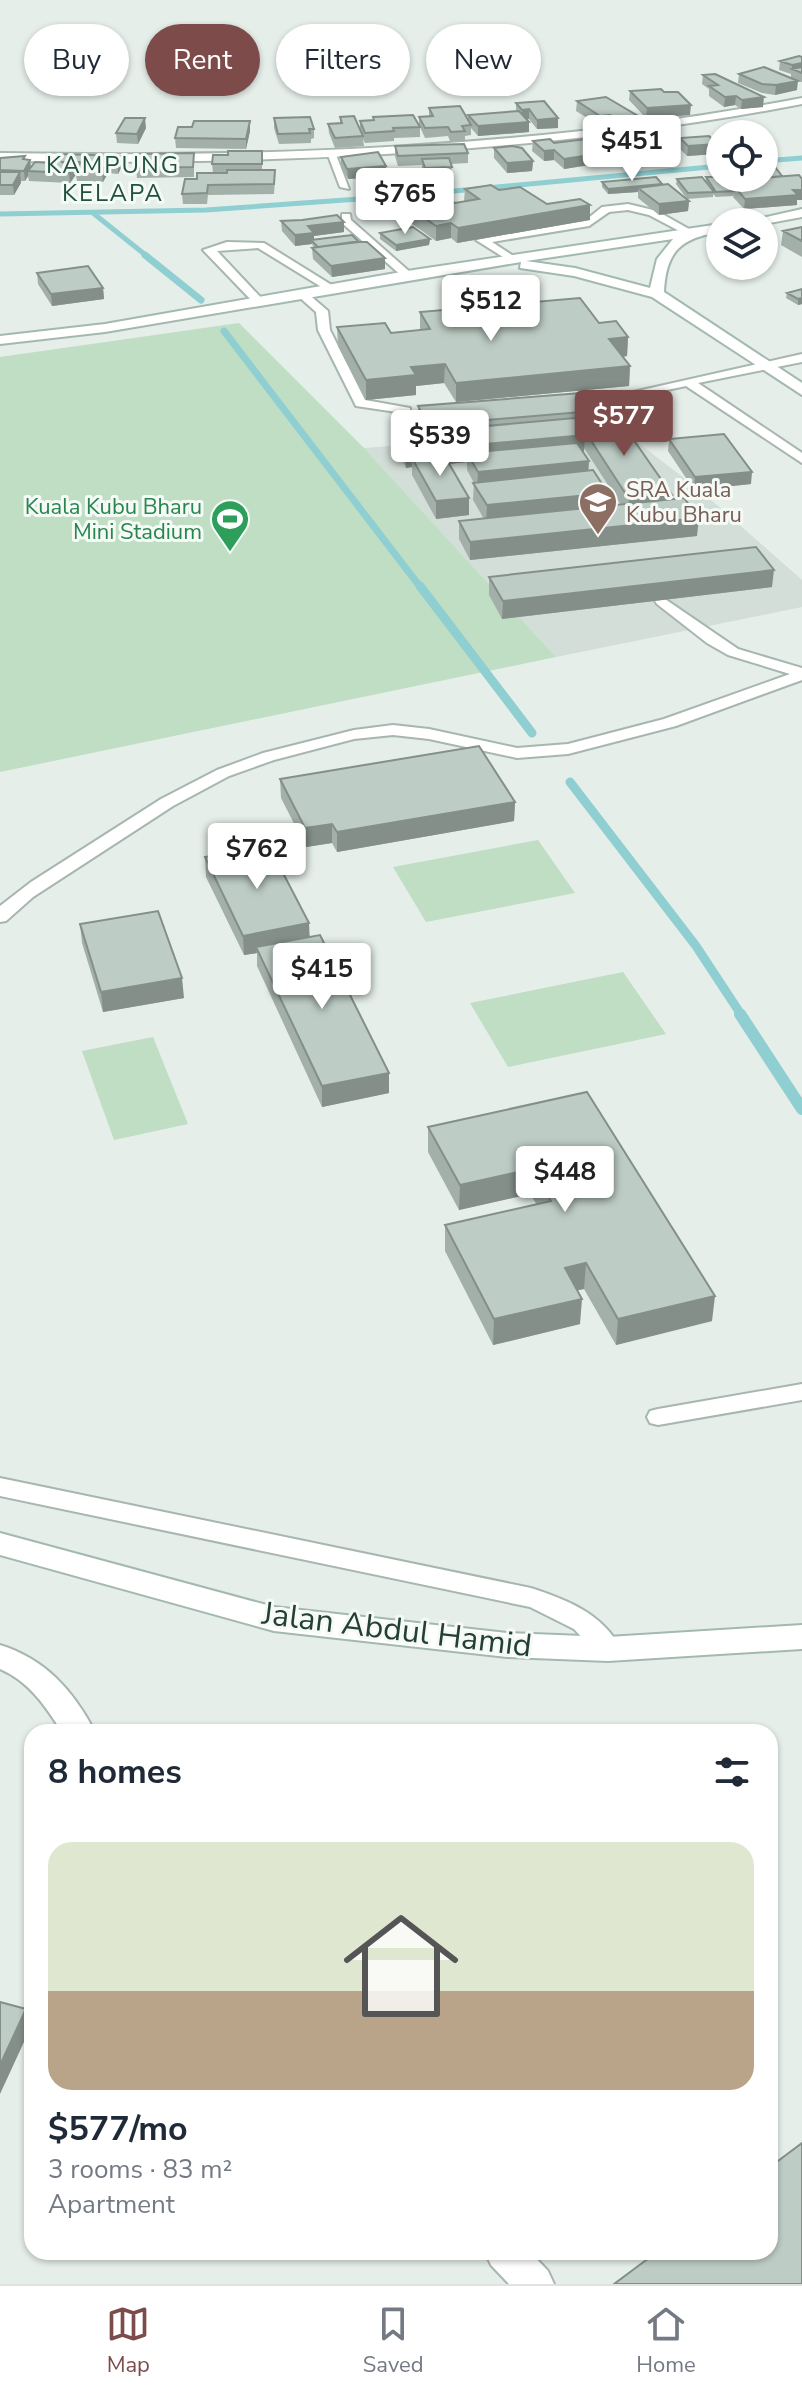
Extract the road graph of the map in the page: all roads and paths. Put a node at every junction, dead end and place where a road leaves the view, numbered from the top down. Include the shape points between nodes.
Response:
1 (802, 101) edge
2 (765, 109) junction
3 (795, 116) dead end
4 (330, 152) junction
5 (0, 157) edge
6 (345, 187) edge
7 (802, 213) edge
8 (346, 216) dead end
9 (778, 217) edge
10 (706, 230) edge
11 (691, 233) junction
12 (511, 259) junction
13 (481, 263) junction
14 (407, 275) junction
15 (332, 289) junction
16 (302, 294) junction
17 (657, 294) junction
18 (259, 302) junction
19 (0, 340) edge
20 (802, 358) edge
21 (766, 365) junction
22 (688, 382) junction
23 (802, 390) edge
24 (639, 392) dead end
25 (405, 411) dead end
26 (802, 459) edge
27 (662, 601) edge
28 (802, 674) edge
29 (0, 917) edge
30 (802, 1392) edge
31 (658, 1417) dead end
32 (0, 1487) edge
33 (0, 1544) edge
34 (802, 1637) edge
35 (608, 1649) junction
36 (0, 1657) edge
37 (73, 1724) edge
38 (512, 2260) edge
39 (535, 2284) edge

1 - 2 street
2 - 3 street
2 - 4 street via 621,131
4 - 5 street via 163,159
4 - 6 lane
7 - 9 street
8 - 14 lane
10 - 11 street
11 - 12 street
11 - 12 lane via 642,209 606,209 589,223 481,242
11 - 17 street via 663,255
12 - 13 street
13 - 14 street
13 - 17 street via 554,268
14 - 15 street
15 - 16 street
15 - 18 lane via 260,245 209,250
16 - 18 street
16 - 25 lane via 322,311 324,330 360,403
17 - 21 street
18 - 19 street
20 - 21 lane
21 - 22 lane
21 - 23 street
22 - 24 lane
22 - 26 lane
27 - 28 lane via 733,652
28 - 29 lane via 684,716 560,750 515,754 428,733 387,730 275,754 166,802
30 - 31 lane
32 - 35 lane via 531,1598 573,1612
33 - 35 street, Jalan Abdul Hamid via 274,1619 507,1645
34 - 35 street, Jalan Abdul Hamid
36 - 37 street via 31,1670
38 - 39 street

